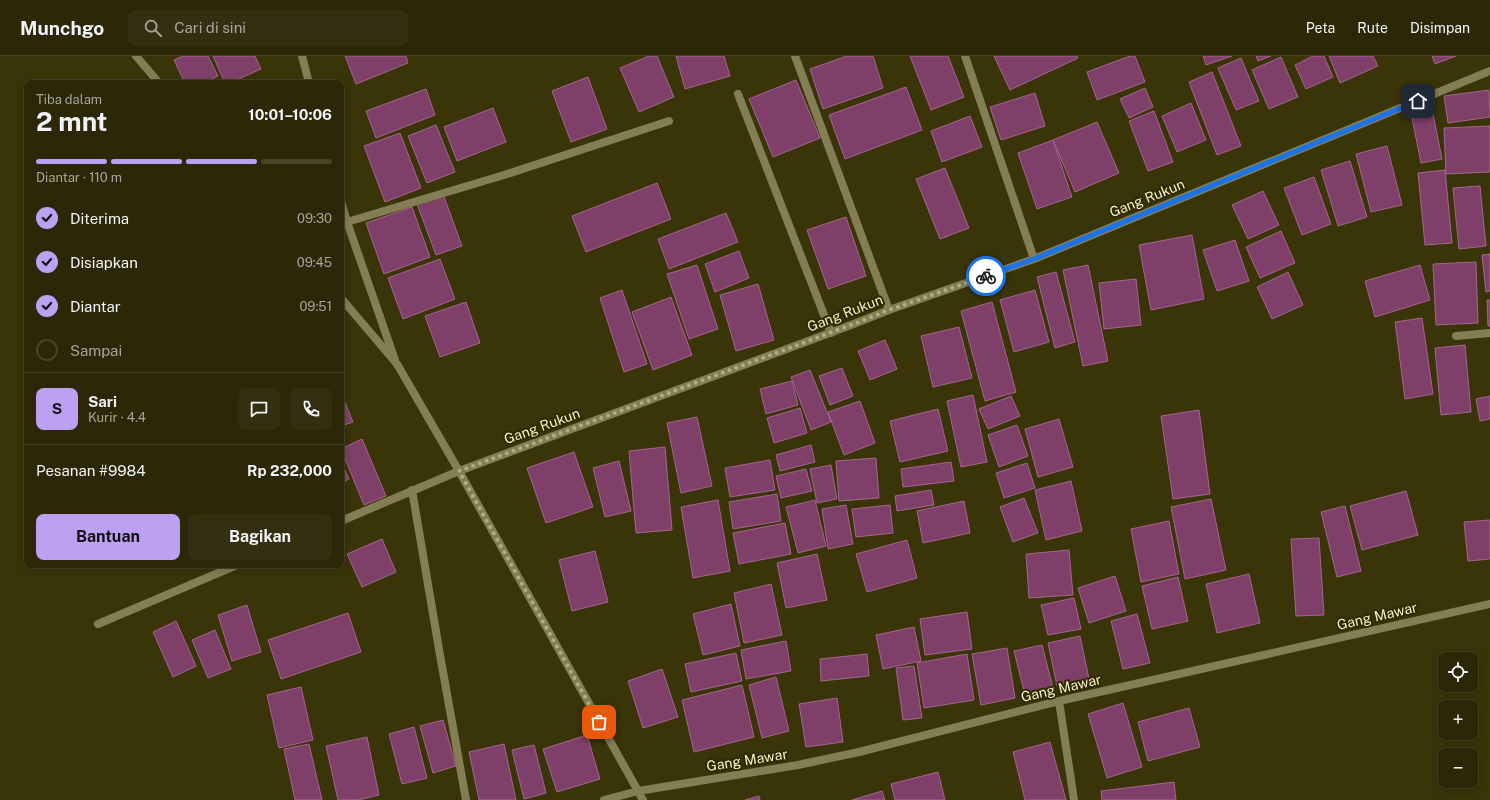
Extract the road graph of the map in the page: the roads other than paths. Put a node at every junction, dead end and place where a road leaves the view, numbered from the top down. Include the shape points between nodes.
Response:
1 (136, 56) edge
2 (302, 56) edge
3 (795, 56) edge
4 (965, 56) edge
5 (1490, 71) edge
6 (156, 80) edge
7 (308, 80) edge
8 (738, 94) dead end
9 (669, 121) dead end
10 (344, 212) edge
11 (347, 222) junction
12 (1034, 259) junction
13 (344, 302) edge
14 (889, 310) junction
15 (832, 333) junction
16 (1490, 333) edge
17 (1456, 336) dead end
18 (397, 364) junction
19 (459, 471) junction
20 (412, 490) junction
21 (344, 520) edge
22 (230, 568) edge
23 (1490, 604) edge
24 (98, 624) dead end
25 (1059, 701) junction
26 (638, 791) junction
27 (466, 800) edge
28 (604, 800) edge
29 (643, 800) edge
30 (1074, 800) edge

1 - 6 street
2 - 7 street
3 - 14 street
4 - 12 street
5 - 12 street, Gang Rukun
8 - 15 street
9 - 11 street
10 - 11 street
11 - 18 street
12 - 14 street, Gang Rukun
13 - 18 street
14 - 15 street, Gang Rukun
15 - 19 street, Gang Rukun
16 - 17 street
18 - 19 street
19 - 20 street, Gang Rukun
19 - 26 street
20 - 21 street, Gang Rukun
20 - 27 street
22 - 24 street
23 - 25 street, Gang Mawar
25 - 26 street, Gang Mawar via 859,752 798,765
25 - 30 street
26 - 28 street, Gang Mawar
26 - 29 street

